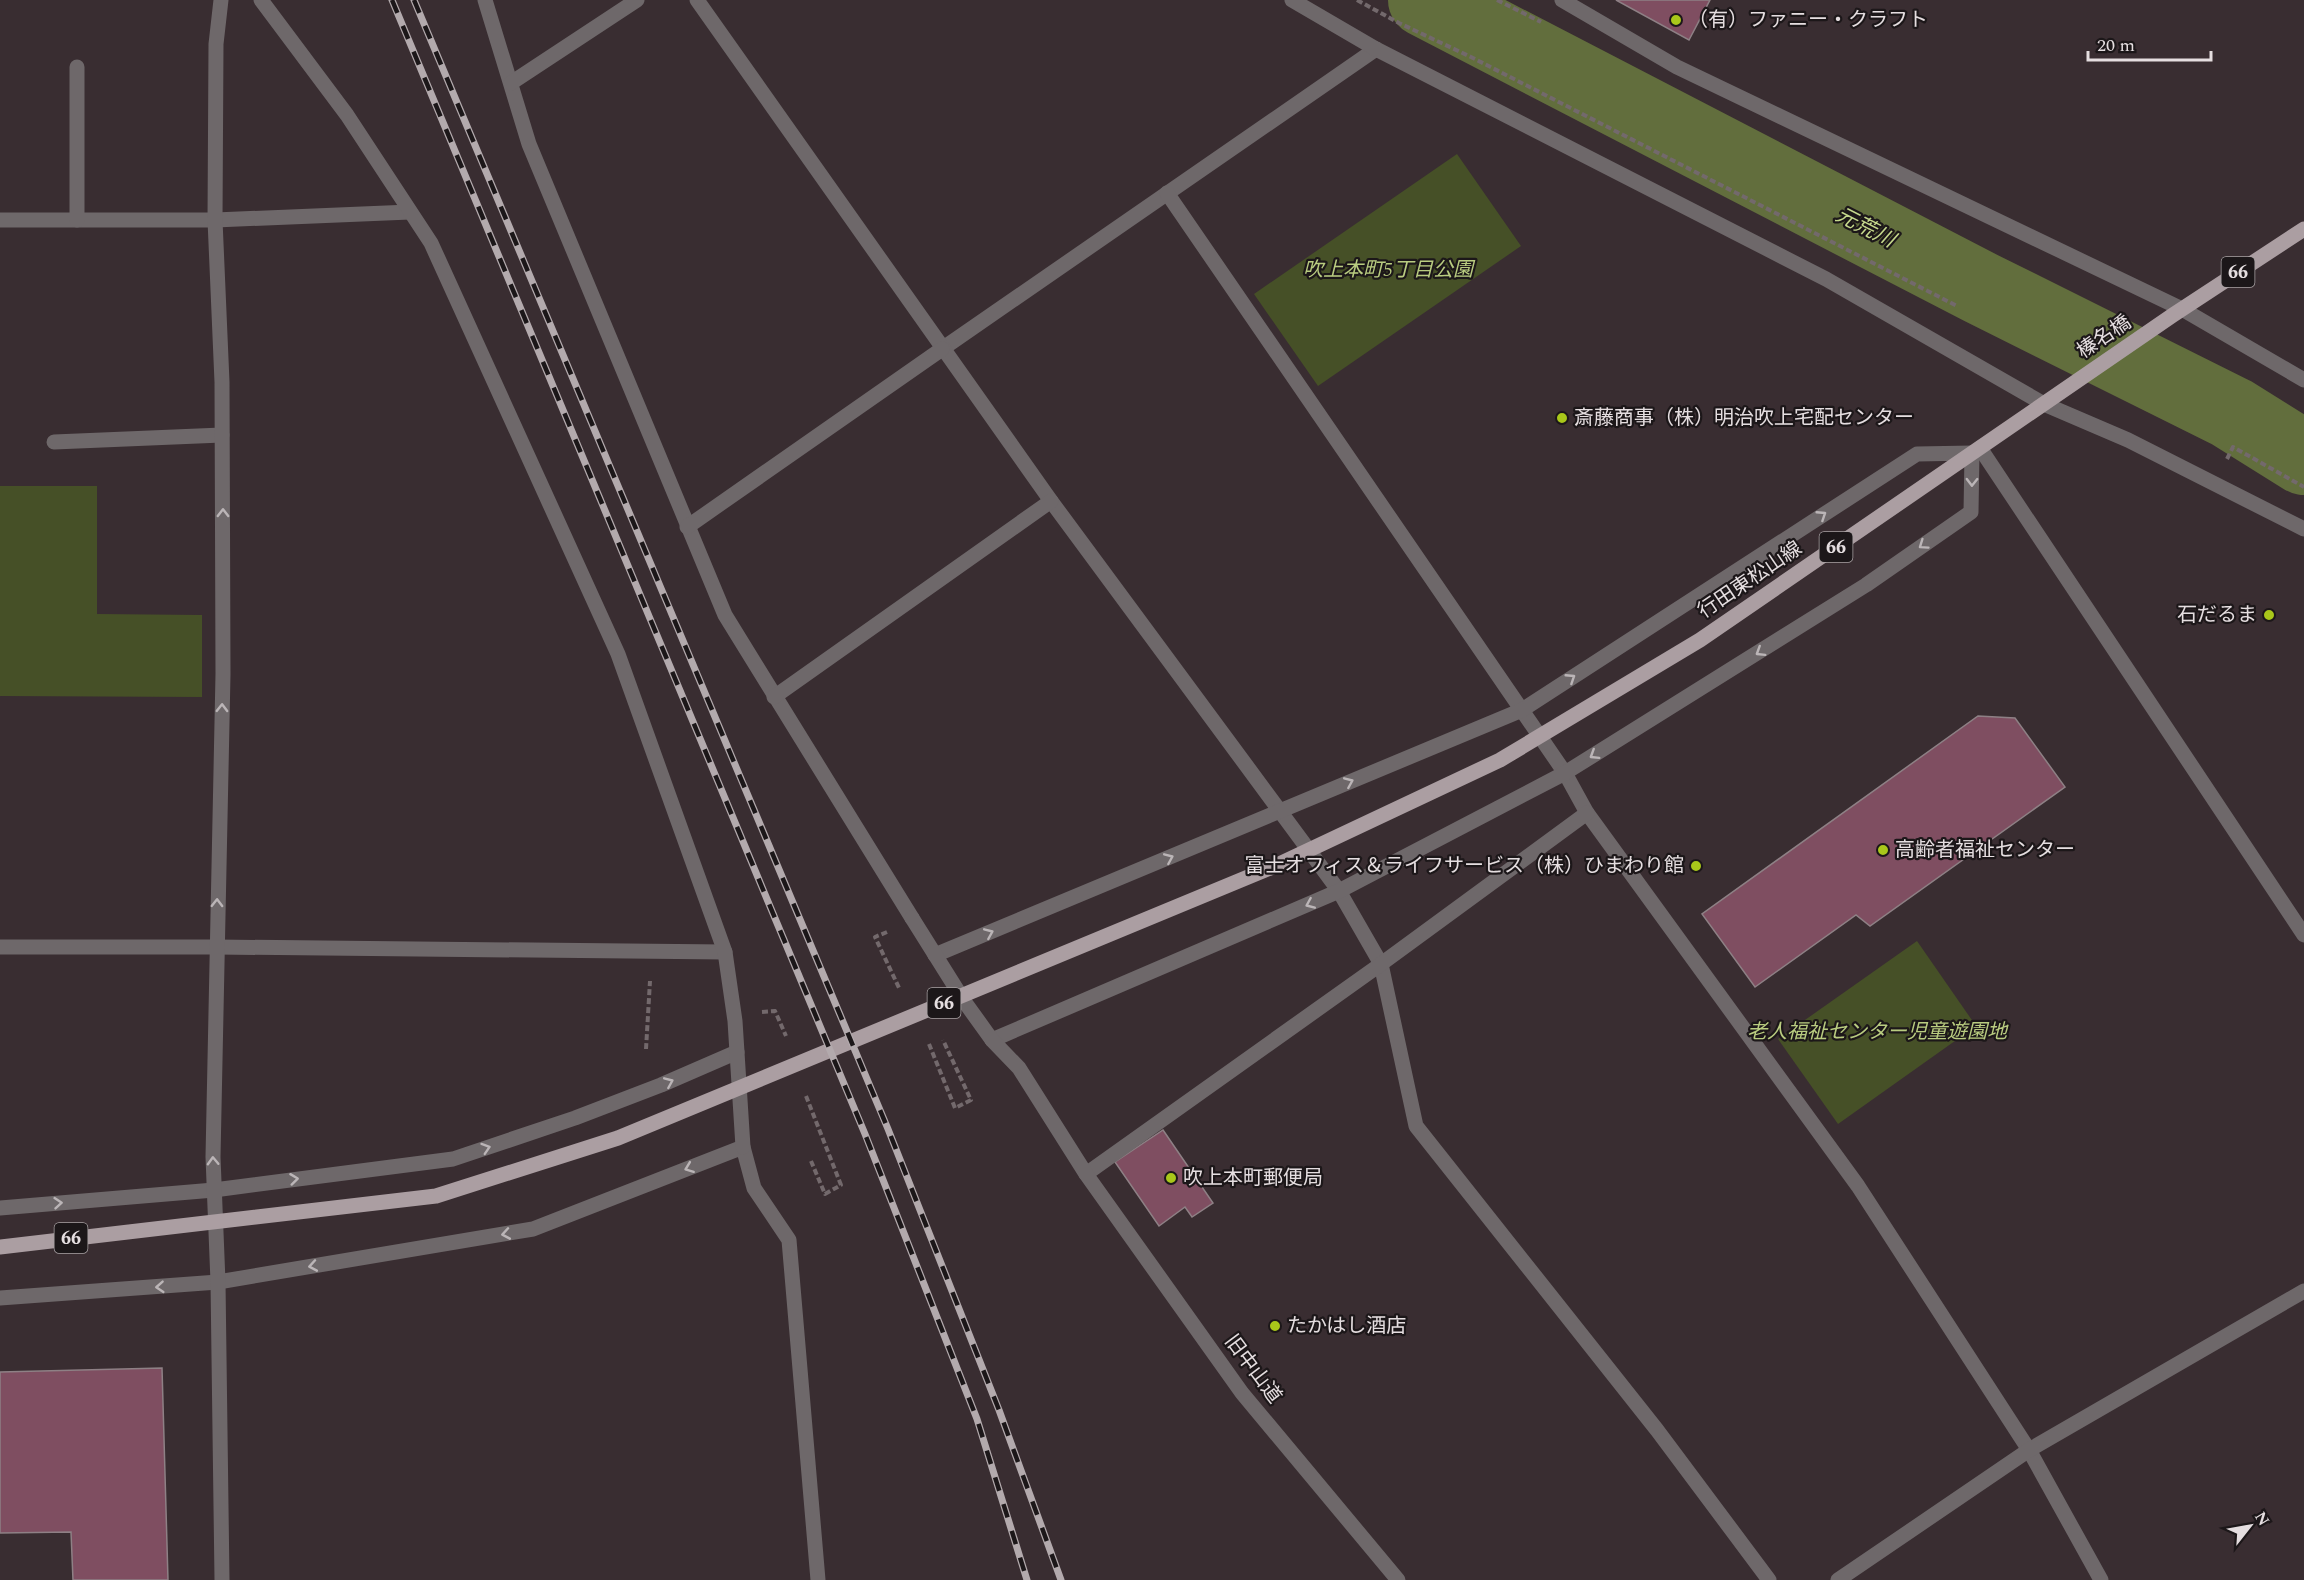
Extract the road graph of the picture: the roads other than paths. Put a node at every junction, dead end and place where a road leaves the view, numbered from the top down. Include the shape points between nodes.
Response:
1 (221, 0) edge
2 (261, 0) edge
3 (485, 0) edge
4 (636, 0) edge
5 (697, 0) edge
6 (1292, 0) edge
7 (1562, 0) edge
8 (1376, 49) junction
9 (77, 67) dead end
10 (511, 83) junction
11 (1167, 193) junction
12 (410, 212) junction
13 (0, 220) edge
14 (77, 220) junction
15 (215, 220) junction
16 (2304, 229) edge
17 (2177, 312) junction
18 (942, 349) junction
19 (2304, 380) edge
20 (2044, 404) junction
21 (222, 435) junction
22 (54, 442) dead end
23 (1976, 450) junction
24 (1051, 501) junction
25 (687, 527) junction
26 (2304, 529) edge
27 (774, 697) junction
28 (1522, 710) junction
29 (1565, 773) junction
30 (1280, 811) junction
31 (1587, 813) junction
32 (1339, 891) junction
33 (2304, 935) edge
34 (216, 946) junction
35 (0, 947) edge
36 (725, 952) junction
37 (935, 956) junction
38 (1381, 964) junction
39 (992, 1040) junction
40 (736, 1052) junction
41 (743, 1147) junction
42 (1086, 1174) junction
43 (214, 1190) junction
44 (0, 1208) edge
45 (0, 1247) edge
46 (218, 1282) junction
47 (2304, 1291) edge
48 (0, 1298) edge
49 (2029, 1450) junction
50 (222, 1580) edge
51 (818, 1580) edge
52 (1398, 1580) edge
53 (1768, 1580) edge
54 (1838, 1580) edge
55 (2101, 1580) edge

1 - 15 street via 216,44
2 - 12 street via 347,115
3 - 10 street, 旧中山道
4 - 10 street
5 - 18 street
6 - 8 street
7 - 17 street via 1677,67
8 - 11 street
8 - 20 street via 1826,279
9 - 14 street
10 - 25 street, 旧中山道 via 529,144
11 - 18 street
11 - 28 street
12 - 15 street
12 - 36 street via 436,253 618,654
13 - 14 street
14 - 15 street
15 - 21 street
16 - 17 main road, 66
17 - 19 street
17 - 20 main road, 榛名橋 / 66
18 - 24 street
18 - 25 street
20 - 23 main road, 66
20 - 26 street via 2128,440
21 - 22 street
34 -> 21 street via 223,674
28 -> 23 street via 1917,454
23 -> 29 street via 1971,512 1866,585
23 - 33 street
23 - 45 main road, 行田東松山線 / 66 via 1700,640 1500,760 1286,861 618,1138 436,1196
24 - 27 street
24 - 30 street
25 - 27 street, 旧中山道 via 724,615
27 - 37 street, 旧中山道
28 - 29 street
30 -> 28 street
29 - 31 street
29 - 32 street
30 - 32 street
37 -> 30 street
31 - 38 street
31 - 49 street via 1858,1186
32 - 38 street
32 -> 39 street
34 - 35 street
34 - 36 street
43 -> 34 street
36 - 40 street
37 - 39 street, 旧中山道
38 - 42 street
38 - 53 street via 1416,1126 1656,1430
39 - 42 street, 旧中山道 via 1019,1068
40 - 41 street
43 -> 40 street via 453,1159 586,1114
41 -> 46 street via 533,1229
41 - 51 street via 754,1188 789,1240
42 - 52 street, 旧中山道 via 1242,1393
44 -> 43 street
43 - 46 street
46 -> 48 street
46 - 50 street
47 - 49 street
49 - 54 street
49 - 55 street

